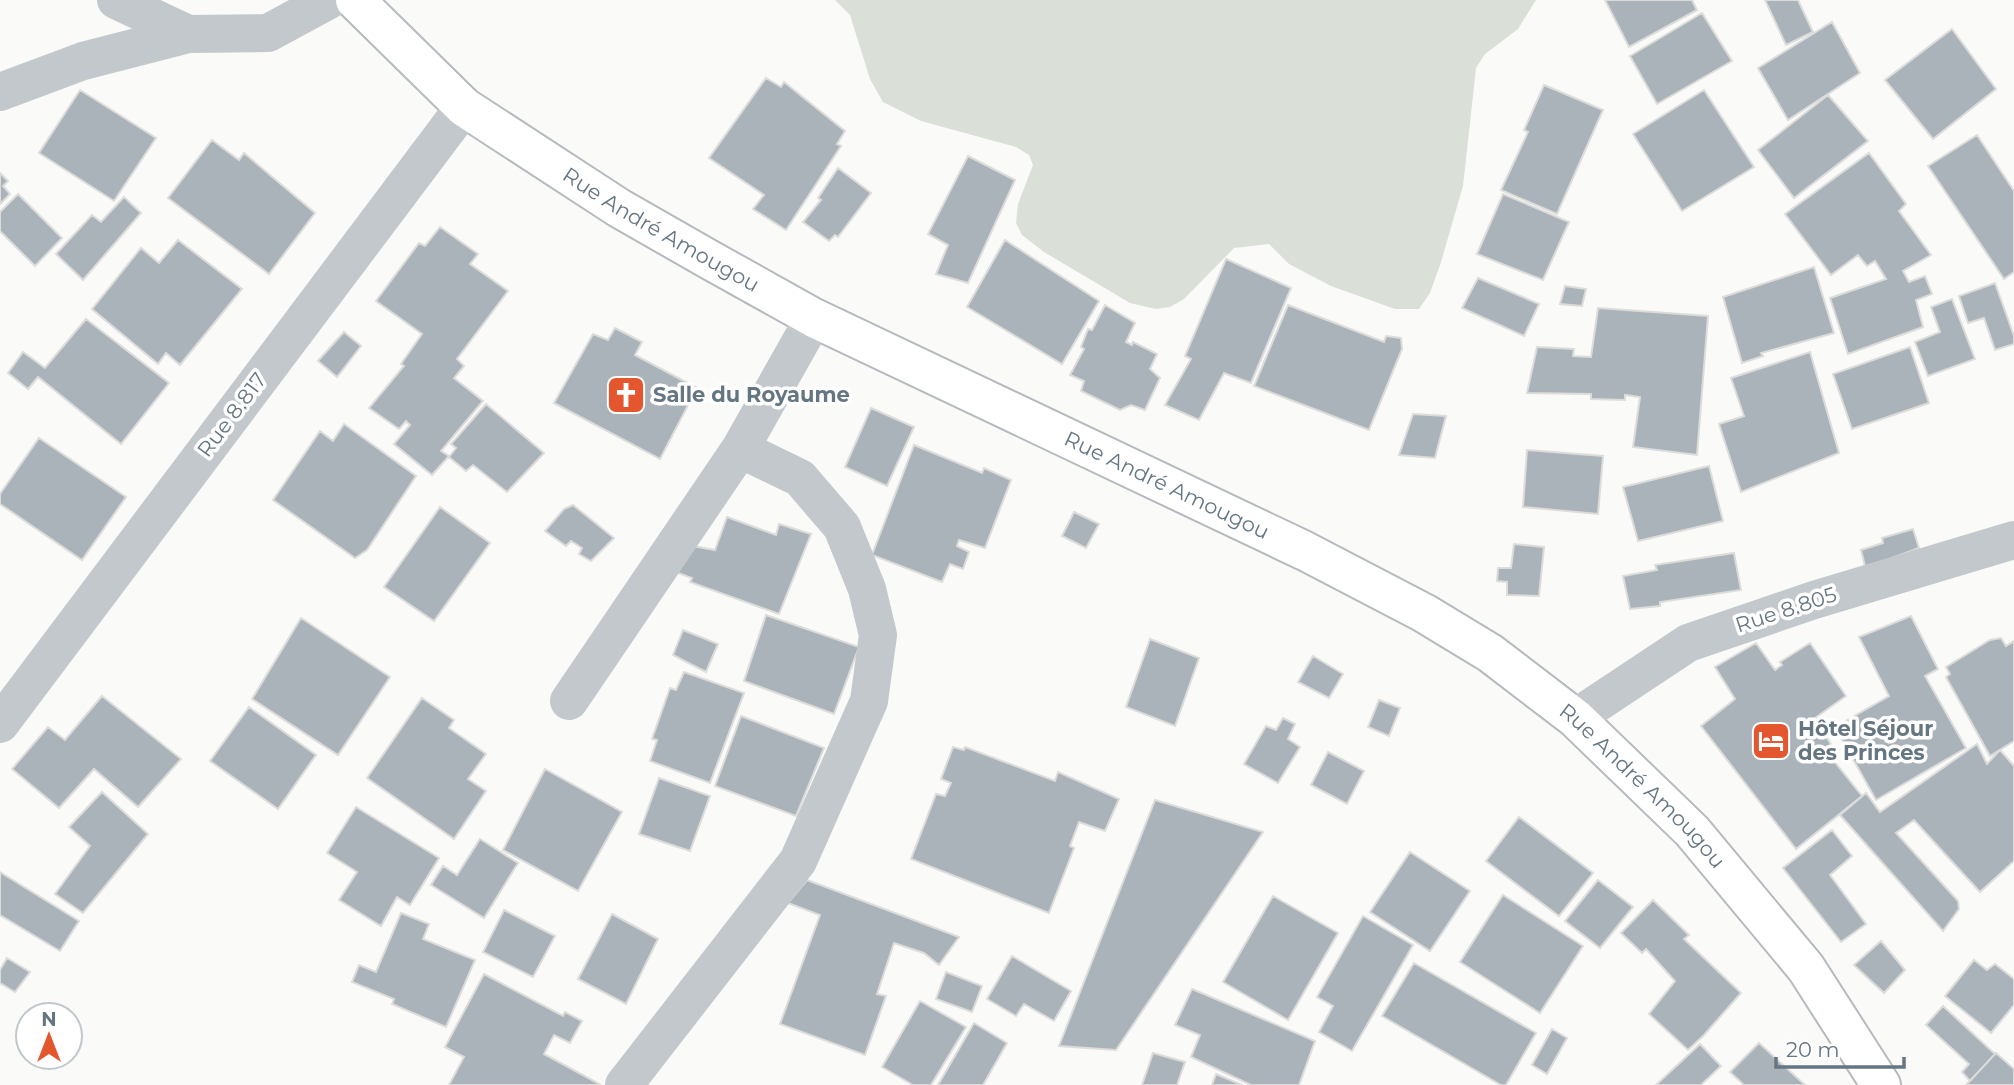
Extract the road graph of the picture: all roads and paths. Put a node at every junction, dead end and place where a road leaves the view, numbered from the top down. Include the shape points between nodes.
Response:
1 (116, 0) edge
2 (329, 0) edge
3 (355, 0) edge
4 (188, 34) junction
5 (0, 92) edge
6 (464, 107) junction
7 (814, 318) junction
8 (740, 449) junction
9 (2014, 540) edge
10 (569, 701) dead end
11 (1575, 718) junction
12 (0, 724) edge
13 (624, 1085) edge
14 (1881, 1085) edge

1 - 4 street
2 - 4 street via 268,33
3 - 6 main road, Rue André Amougou
4 - 5 street via 83,61
6 - 7 main road, Rue André Amougou via 619,208
6 - 12 street, Rue 8.817
7 - 8 street
7 - 11 main road, Rue André Amougou via 1292,545 1412,607 1490,653
8 - 10 street
8 - 13 street via 800,478 842,527 867,589 878,635 869,701 798,861
9 - 11 street, Rue 8.805 via 1688,642
11 - 14 main road, Rue André Amougou via 1692,831 1806,968

